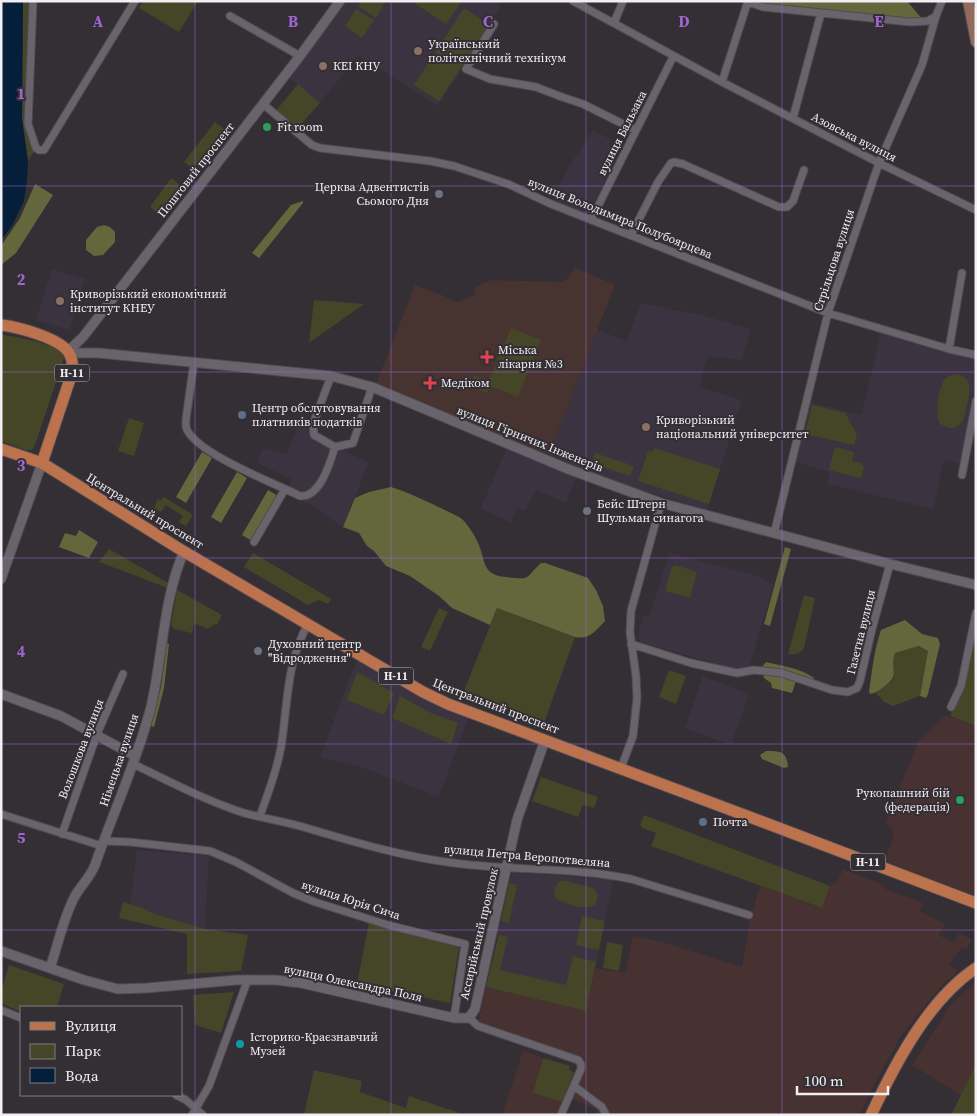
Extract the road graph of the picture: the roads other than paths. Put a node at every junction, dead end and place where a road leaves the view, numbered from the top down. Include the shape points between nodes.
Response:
1 (33, 1) edge
2 (135, 1) edge
3 (340, 1) edge
4 (573, 1) edge
5 (623, 1) edge
6 (942, 1) edge
7 (968, 1) edge
8 (748, 2) edge
9 (822, 12) junction
10 (230, 16) dead end
11 (936, 16) junction
12 (614, 23) junction
13 (494, 24) dead end
14 (976, 42) edge
15 (300, 56) junction
16 (673, 56) junction
17 (722, 82) junction
18 (263, 104) junction
19 (793, 118) junction
20 (635, 130) junction
21 (879, 163) junction
22 (804, 170) dead end
23 (976, 210) edge
24 (591, 220) junction
25 (631, 235) junction
26 (962, 273) dead end
27 (828, 313) junction
28 (3, 324) edge
29 (949, 350) junction
30 (68, 352) junction
31 (976, 355) edge
32 (194, 362) junction
33 (331, 376) junction
34 (372, 387) junction
35 (976, 401) edge
36 (335, 447) junction
37 (1, 449) edge
38 (42, 463) junction
39 (962, 475) dead end
40 (285, 489) junction
41 (661, 503) junction
42 (774, 534) junction
43 (254, 542) dead end
44 (184, 551) junction
45 (890, 564) junction
46 (1, 580) edge
47 (976, 585) edge
48 (976, 613) edge
49 (308, 624) junction
50 (631, 644) junction
51 (123, 674) dead end
52 (1, 694) edge
53 (952, 707) dead end
54 (97, 734) junction
55 (545, 740) junction
56 (134, 760) junction
57 (621, 768) junction
58 (1, 814) edge
59 (260, 816) junction
60 (62, 834) junction
61 (103, 844) junction
62 (507, 868) junction
63 (976, 903) edge
64 (749, 915) dead end
65 (1, 951) edge
66 (50, 968) junction
67 (976, 968) edge
68 (248, 979) junction
69 (1, 1010) edge
70 (20, 1018) edge
71 (454, 1018) junction
72 (469, 1018) junction
73 (574, 1086) junction
74 (178, 1096) edge
75 (194, 1112) edge
76 (203, 1115) edge
77 (561, 1115) edge
78 (606, 1115) edge
79 (871, 1115) edge

1 - 2 street via 28,124 39,150 46,149
3 - 15 street, Поштовий проспект
4 - 12 street, Азовська вулиця
5 - 12 street
6 - 11 street, Стрільцова вулиця
7 - 14 main road
8 - 9 street via 763,7
8 - 17 street
9 - 11 street via 910,22 928,21
9 - 19 street
10 - 15 street
11 - 21 street, Стрільцова вулиця via 922,65
12 - 16 street, Азовська вулиця
13 - 20 street via 466,70 562,96
15 - 18 street, Поштовий проспект
16 - 17 street, Азовська вулиця
16 - 20 street, вулиця Бальзака
17 - 19 street, Азовська вулиця
18 - 24 street, вулиця Володимира Полубоярцева via 312,145 320,148 454,166 508,184
18 - 30 street, Поштовий проспект via 83,337
19 - 21 street, Азовська вулиця
20 - 24 street, вулиця Бальзака
21 - 23 street, Азовська вулиця
21 - 27 street, Стрільцова вулиця
22 - 25 street via 793,201 787,207 779,207 683,164 670,163
24 - 25 street, вулиця Володимира Полубоярцева
25 - 27 street, вулиця Володимира Полубоярцева
26 - 29 street
27 - 29 street, вулиця Володимира Полубоярцева
27 - 42 street, Стрільцова вулиця
28 - 30 main road, Н-11 via 48,339
29 - 31 street, вулиця Володимира Полубоярцева
30 - 32 street, вулиця Гірничих Інженерів
30 - 38 main road, Н-11 via 73,371
32 - 33 street, вулиця Гірничих Інженерів
32 - 40 street via 186,415 188,431 202,447
33 - 34 street, вулиця Гірничих Інженерів
33 - 36 street via 312,430 314,435
34 - 36 street via 353,443
34 - 41 street, вулиця Гірничих Інженерів via 568,469
35 - 39 street
36 - 40 street via 324,478 310,494 300,496
37 - 38 main road, Н-11
38 - 44 main road, Центральний проспект / Н-11
38 - 46 street
40 - 43 street
41 - 42 street, вулиця Гірничих Інженерів
41 - 50 street via 631,611
42 - 45 street, вулиця Гірничих Інженерів
44 - 49 main road, Центральний проспект / Н-11
44 - 56 street, Німецька вулиця via 173,583 151,706
45 - 47 street, вулиця Гірничих Інженерів
45 - 50 street, Газетна вулиця via 860,681 848,692 832,690 782,673 754,670 742,674 691,663
48 - 53 street via 961,686
49 - 55 main road, Центральний проспект / Н-11 via 423,692
49 - 59 street via 294,656 278,765
50 - 57 street via 637,698 633,736
51 - 54 street, Волошкова вулиця
52 - 54 street, вулиця Петра Веропотвеляна via 55,713
54 - 56 street, вулиця Петра Веропотвеляна
54 - 60 street, Волошкова вулиця
55 - 57 main road, Центральний проспект / Н-11
55 - 62 street, Ассирійський провулок via 516,820
56 - 59 street, вулиця Петра Веропотвеляна via 192,792
56 - 61 street, Німецька вулиця
57 - 63 main road, Центральний проспект / Н-11
58 - 60 street, вулиця Юрія Сича
59 - 62 street, вулиця Петра Веропотвеляна via 428,859
60 - 61 street, вулиця Юрія Сича
61 - 66 street, Німецька вулиця via 92,873 70,905
61 - 71 street, вулиця Юрія Сича via 136,842 210,851 315,902 465,944
62 - 64 street, вулиця Петра Веропотвеляна via 592,872 631,879
62 - 72 street, Ассирійський провулок via 475,1009
65 - 66 street, вулиця Олександра Поля
66 - 68 street, вулиця Олександра Поля via 96,984 129,990
67 - 79 main road via 948,992 924,1020 898,1061
68 - 71 street, вулиця Олександра Поля via 301,983
68 - 75 street via 210,1086
69 - 70 street
71 - 72 street, вулиця Олександра Поля
72 - 73 street, вулиця Олександра Поля via 478,1026 578,1060 581,1066
73 - 77 street, вулиця Олександра Поля
73 - 78 street via 602,1107
74 - 75 street via 186,1100
75 - 76 street

